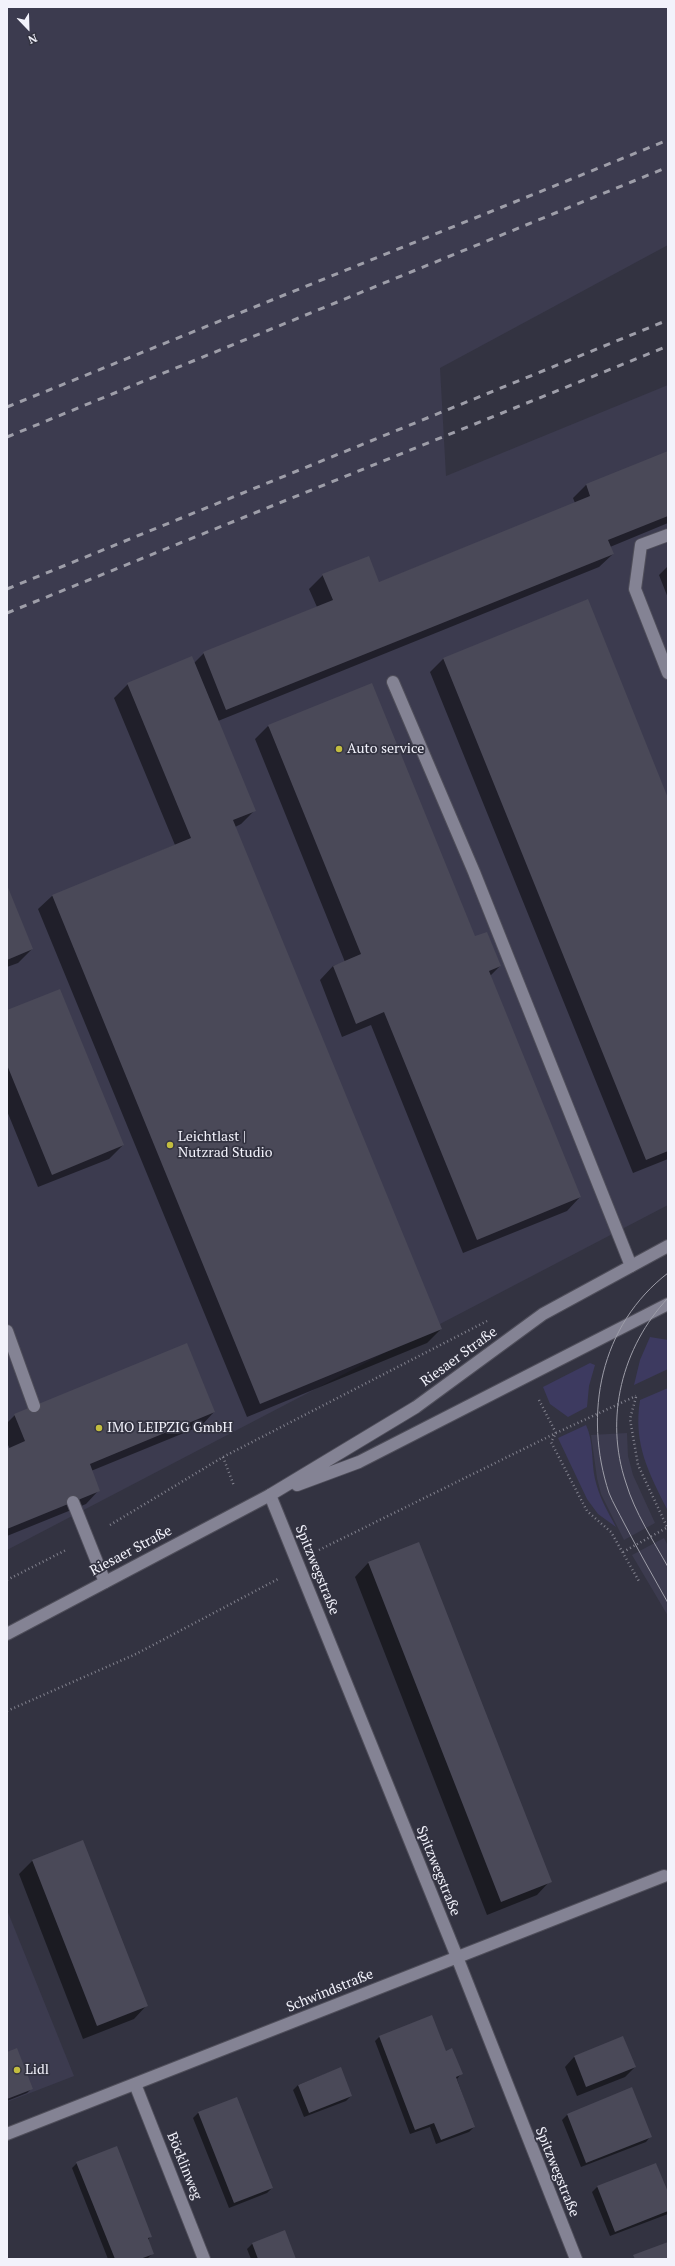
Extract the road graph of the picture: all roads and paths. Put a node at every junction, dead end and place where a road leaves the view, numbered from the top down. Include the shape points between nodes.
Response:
1 (668, 534) edge
2 (668, 673) edge
3 (393, 682) dead end
4 (668, 1246) edge
5 (631, 1266) junction
6 (668, 1304) edge
7 (7, 1331) edge
8 (510, 1338) junction
9 (636, 1396) dead end
10 (539, 1400) dead end
11 (34, 1406) dead end
12 (223, 1457) junction
13 (270, 1495) junction
14 (73, 1502) dead end
15 (243, 1509) junction
16 (668, 1528) edge
17 (88, 1539) junction
18 (623, 1552) junction
19 (7, 1580) edge
20 (105, 1582) junction
21 (640, 1583) dead end
22 (7, 1634) edge
23 (664, 1876) dead end
24 (457, 1957) junction
25 (135, 2084) junction
26 (7, 2134) edge
27 (204, 2259) edge
28 (576, 2259) edge

1 - 2 street via 642,546 635,590
3 - 5 street via 474,872
4 - 5 street, Riesaer Straße
5 - 8 street, Riesaer Straße via 543,1314
6 - 13 street, Riesaer Straße via 359,1462
7 - 11 street
8 - 12 path via 499,1315
8 - 13 street, Riesaer Straße via 416,1407
9 - 16 path via 630,1419 638,1465
10 - 18 path via 556,1433 551,1442 587,1511 611,1532
12 - 15 path
12 - 17 path
13 - 15 street, Riesaer Straße
13 - 24 street, Spitzwegstraße
14 - 17 street
15 - 20 street, Riesaer Straße
16 - 18 path
17 - 19 path
17 - 20 street
18 - 21 path
20 - 22 street, Riesaer Straße
23 - 24 street, Schwindstraße
24 - 25 street, Schwindstraße
24 - 28 street, Spitzwegstraße
25 - 26 street, Schwindstraße
25 - 27 street, Böcklinweg

